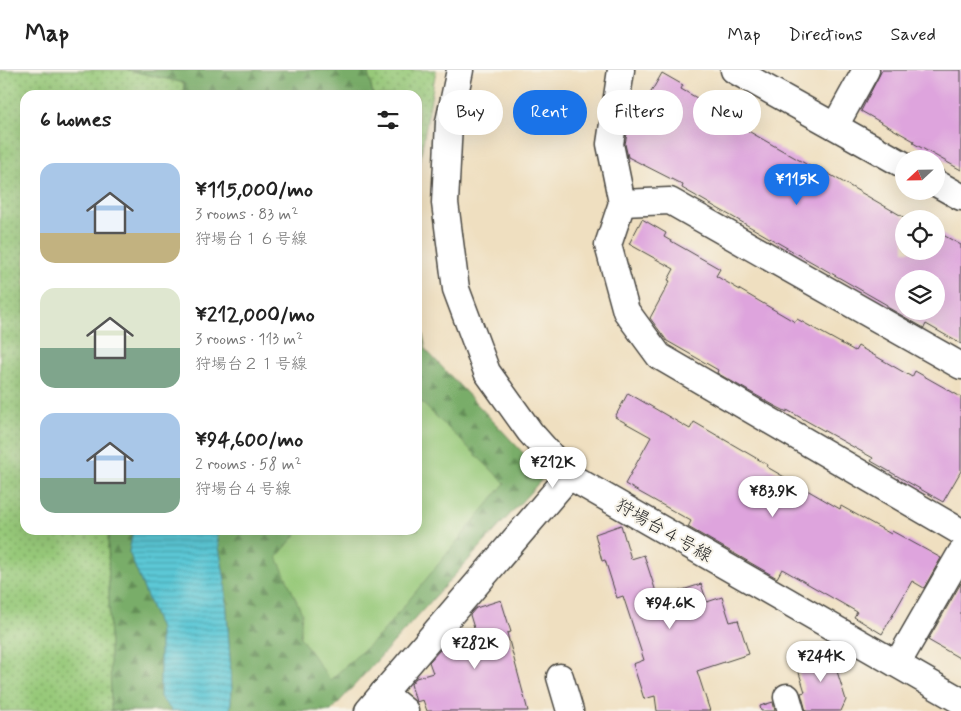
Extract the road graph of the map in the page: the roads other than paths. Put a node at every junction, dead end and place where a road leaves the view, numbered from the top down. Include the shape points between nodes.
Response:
1 (460, 70) edge
2 (621, 70) edge
3 (734, 70) edge
4 (866, 70) edge
5 (835, 126) junction
6 (895, 160) edge
7 (945, 188) edge
8 (961, 197) edge
9 (622, 203) junction
10 (961, 366) edge
11 (569, 476) junction
12 (961, 532) edge
13 (961, 554) edge
14 (897, 664) junction
15 (560, 676) dead end
16 (961, 701) edge
17 (376, 702) edge
18 (405, 711) edge
19 (570, 711) edge

1 - 11 street, 狩場台４号線 via 449,122 445,203 456,289 487,372 530,432
2 - 9 street via 610,144
3 - 5 street
4 - 5 street
5 - 6 street
7 - 8 street
9 - 10 street via 670,201
9 - 12 street via 608,245 626,311 659,356
11 - 14 street, 狩場台４号線
11 - 17 street
13 - 14 street
14 - 16 street, 狩場台４号線
15 - 19 street
17 - 18 street

